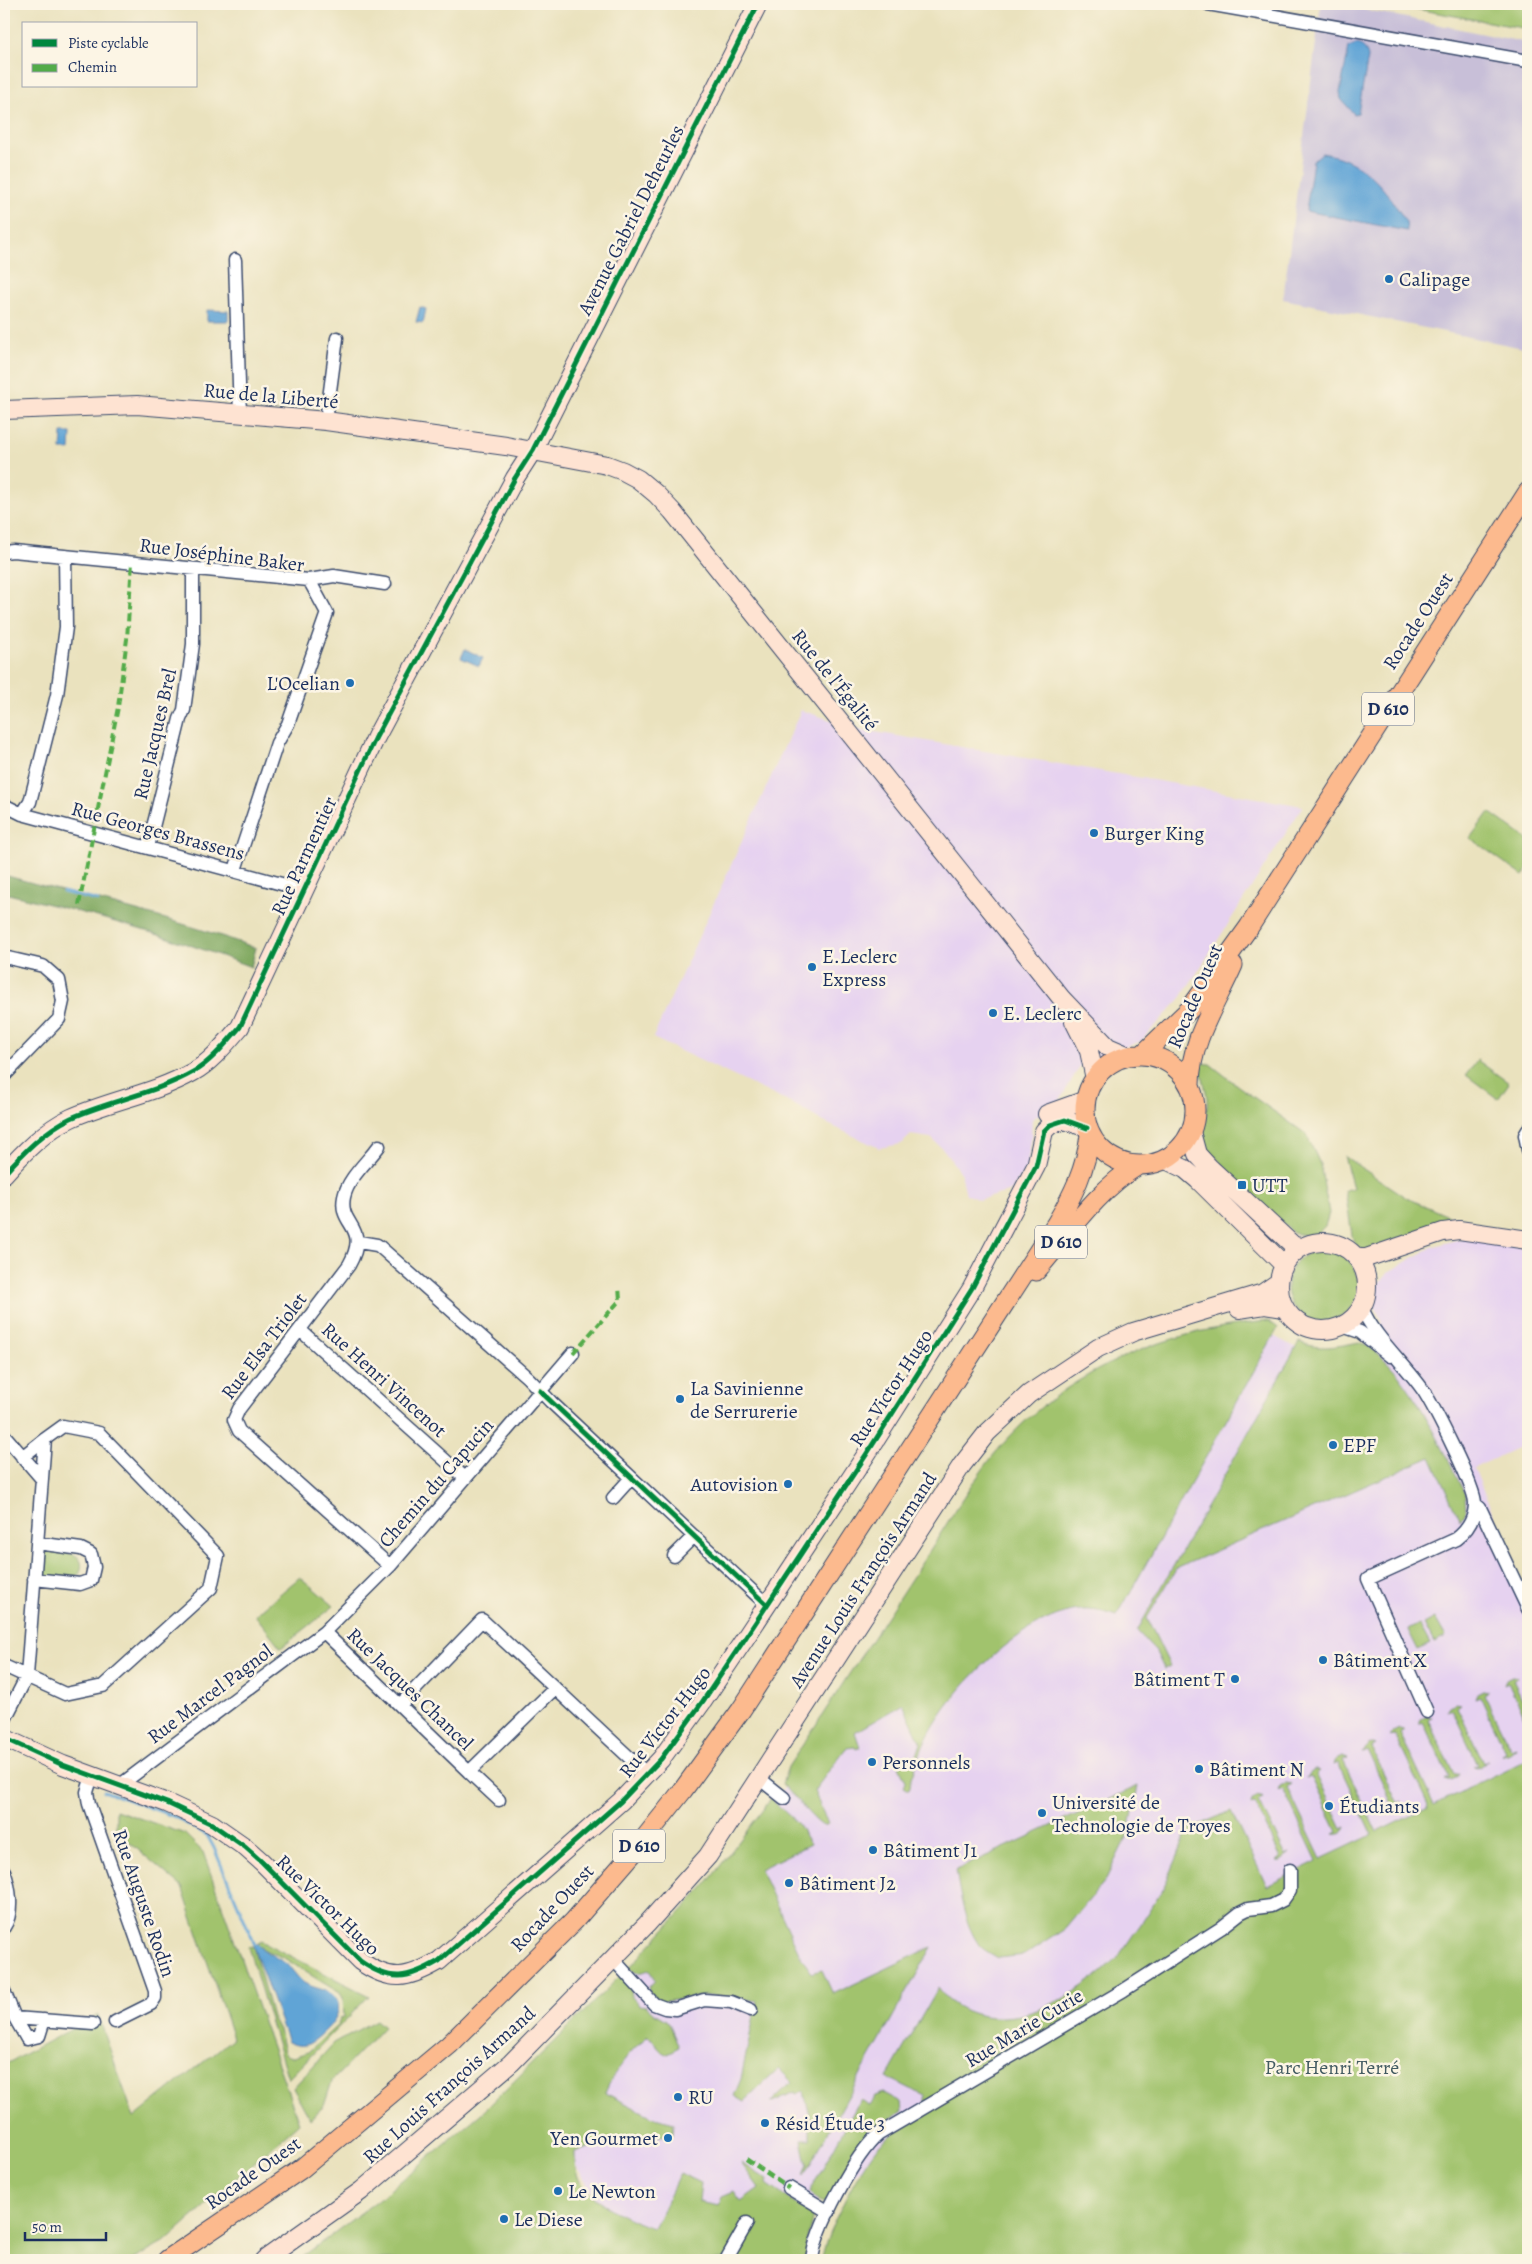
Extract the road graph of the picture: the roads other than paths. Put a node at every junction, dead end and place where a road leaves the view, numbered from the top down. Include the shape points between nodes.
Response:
1 (758, 4) edge
2 (1208, 4) edge
3 (1528, 61) edge
4 (235, 260) dead end
5 (337, 338) dead end
6 (4, 410) edge
7 (240, 415) junction
8 (326, 420) junction
9 (533, 450) junction
10 (1528, 492) edge
11 (4, 552) edge
12 (65, 556) junction
13 (193, 569) junction
14 (309, 580) junction
15 (385, 584) dead end
16 (4, 805) edge
17 (22, 814) junction
18 (148, 847) junction
19 (235, 870) junction
20 (304, 890) junction
21 (1249, 927) junction
22 (4, 957) edge
23 (1062, 999) junction
24 (1136, 1055) junction
25 (4, 1076) edge
26 (1094, 1079) junction
27 (1190, 1085) junction
28 (1086, 1100) junction
29 (1089, 1132) junction
30 (1192, 1132) junction
31 (1527, 1133) edge
32 (379, 1146) dead end
33 (1528, 1150) edge
34 (1166, 1160) junction
35 (1138, 1166) junction
36 (4, 1174) edge
37 (1029, 1178) junction
38 (1423, 1240) junction
39 (1528, 1240) edge
40 (359, 1242) junction
41 (1302, 1248) junction
42 (1357, 1258) junction
43 (1284, 1265) junction
44 (1367, 1280) junction
45 (1279, 1282) junction
46 (1284, 1308) junction
47 (1362, 1308) junction
48 (1170, 1321) junction
49 (991, 1324) junction
50 (1342, 1326) junction
51 (300, 1330) junction
52 (573, 1353) dead end
53 (1410, 1372) junction
54 (540, 1391) junction
55 (4, 1435) edge
56 (45, 1439) junction
57 (22, 1457) junction
58 (465, 1478) junction
59 (631, 1478) junction
60 (42, 1480) junction
61 (613, 1498) dead end
62 (1475, 1504) junction
63 (694, 1536) junction
64 (37, 1542) junction
65 (674, 1556) dead end
66 (390, 1566) junction
67 (34, 1579) junction
68 (767, 1605) junction
69 (1528, 1609) edge
70 (324, 1632) junction
71 (4, 1666) edge
72 (27, 1676) junction
73 (555, 1688) junction
74 (400, 1705) junction
75 (1426, 1712) dead end
76 (4, 1721) edge
77 (4, 1738) edge
78 (469, 1772) junction
79 (647, 1774) junction
80 (92, 1776) junction
81 (760, 1779) junction
82 (119, 1786) junction
83 (784, 1798) dead end
84 (499, 1800) dead end
85 (4, 1870) edge
86 (1290, 1870) dead end
87 (647, 1924) joint
88 (4, 1927) edge
89 (613, 1960) junction
90 (4, 1990) edge
91 (751, 2010) dead end
92 (15, 2018) junction
93 (44, 2020) junction
94 (115, 2022) dead end
95 (94, 2024) dead end
96 (789, 2188) dead end
97 (829, 2212) junction
98 (747, 2223) dead end
99 (168, 2260) edge
100 (264, 2260) edge
101 (726, 2260) edge
102 (812, 2260) edge

1 - 9 street, Avenue Gabriel Deheurles
2 - 3 street
4 - 7 street
5 - 8 street
6 - 7 street, Rue de la Liberté via 137,405
7 - 8 street, Rue de la Liberté
8 - 9 street, Rue de la Liberté
9 - 20 street, Rue Parmentier via 376,737
9 - 23 street, Rue de l'Égalité via 607,465 638,479 656,494
10 - 21 main road, Rocade Ouest / D 610
11 - 12 street, Rue Joséphine Baker
12 - 13 street, Rue Joséphine Baker
12 - 17 street via 66,627 57,695 30,802
13 - 14 street, Rue Joséphine Baker
13 - 18 street, Rue Jacques Brel via 193,644 184,710
14 - 15 street via 334,576
14 - 19 street, Rue Joséphine Baker via 326,613 288,724 277,743
16 - 17 street, Rue Georges Brassens
17 - 18 street, Rue Georges Brassens
18 - 19 street, Rue Georges Brassens
19 - 20 street, Rue Georges Brassens
20 - 36 street, Rue Parmentier via 240,1027 222,1048 195,1071 158,1089 72,1118 55,1127
21 - 24 main road, Rocade Ouest / D 610 via 1190,1009
21 - 27 main road, Rocade Ouest / D 610 via 1196,1041
22 - 25 street via 43,966 59,980 63,1001 59,1019
23 - 24 street via 1108,1047
23 - 26 street via 1089,1051
24 - 26 main road via 1110,1064
24 - 27 main road via 1157,1057 1170,1063
26 - 28 main road
27 - 30 main road via 1196,1113
28 - 29 main road
28 - 37 street, Rue Victor Hugo via 1041,1119 1035,1130
29 - 35 main road via 1098,1147 1110,1157 1123,1164
29 - 37 street, Rue Victor Hugo via 1064,1120 1050,1125 1044,1130 1036,1166
29 - 49 main road, Rocade Ouest / D 610 via 1088,1156 1079,1183
30 - 34 main road
30 - 41 street via 1197,1154 1209,1167 1294,1246
31 - 33 street
32 - 40 street via 347,1188 344,1198 347,1216
34 - 35 main road
34 - 43 street via 1198,1180
35 - 49 main road, Rocade Ouest / D 610 via 1097,1201
37 - 68 street, Rue Victor Hugo via 972,1288
38 - 39 street via 1459,1230
38 - 42 street
38 - 44 street via 1384,1264
40 - 51 street, Rue Elsa Triolet via 350,1265
40 - 54 street via 380,1247
41 - 42 street via 1321,1242 1333,1243
41 - 43 street
42 - 44 street
43 - 45 street
44 - 47 street
45 - 46 street
45 - 48 street, Avenue Louis François Armand via 1263,1293
46 - 48 street, Avenue Louis François Armand via 1265,1305
46 - 50 street via 1305,1327 1324,1331
47 - 50 street
47 - 53 street via 1370,1323
48 - 81 street, Avenue Louis François Armand via 1132,1332 1098,1348 1029,1394 987,1433 957,1473
49 - 99 main road, Rocade Ouest / D 610 via 712,1750 633,1853 511,1985 441,2052 301,2169
50 - 53 street via 1360,1332
51 - 58 street, Rue Henri Vincenot
51 - 66 street, Rue Elsa Triolet via 229,1421
52 - 54 street, Chemin du Capucin
53 - 62 street via 1440,1422 1474,1493
54 - 58 street, Chemin du Capucin
54 - 59 street
55 - 57 street
56 - 57 street
56 - 60 street
56 - 72 street via 63,1426 99,1432 218,1556 211,1588 103,1686 65,1694
57 - 60 street
58 - 66 street, Chemin du Capucin
59 - 61 street
59 - 63 street
60 - 64 street
62 - 69 street
62 - 75 street via 1471,1522 1456,1539 1368,1579
63 - 65 street
63 - 68 street
64 - 67 street
64 - 67 street via 81,1549 91,1554 94,1567 91,1580 80,1584
66 - 70 street, Chemin du Capucin
67 - 72 street
68 - 79 street, Rue Victor Hugo via 703,1701
70 - 74 street, Rue Jacques Chancel
70 - 82 street, Rue Marcel Pagnol
71 - 72 street
72 - 76 street
73 - 74 street via 482,1620
73 - 78 street, Rue Jacques Chancel
73 - 79 street
74 - 78 street, Rue Jacques Chancel
77 - 80 street, Rue Victor Hugo
78 - 84 street, Rue Jacques Chancel
79 - 82 street, Rue Victor Hugo via 621,1801 439,1961 403,1977 384,1975 360,1962 262,1862 229,1835 168,1803
80 - 82 street, Rue Victor Hugo
80 - 94 street, Rue Auguste Rodin via 87,1792 89,1804 156,1998 151,2004
81 - 83 street
81 - 87 street, Avenue Louis François Armand via 708,1856
85 - 88 street via 10,1918
86 - 97 street, Rue Marie Curie via 1290,1890 1283,1900 1240,1913 1116,1995 879,2134 864,2149
87 - 89 street, Rue Louis François Armand
89 - 91 street via 654,2004 665,2008 675,2009 704,2000 731,2002
89 - 100 street, Rue Louis François Armand via 511,2063 361,2191
90 - 92 street
92 - 93 street
92 - 93 street via 27,2040 39,2036
93 - 95 street
96 - 97 street
97 - 102 street, Rue Marie Curie via 817,2237
98 - 101 street

